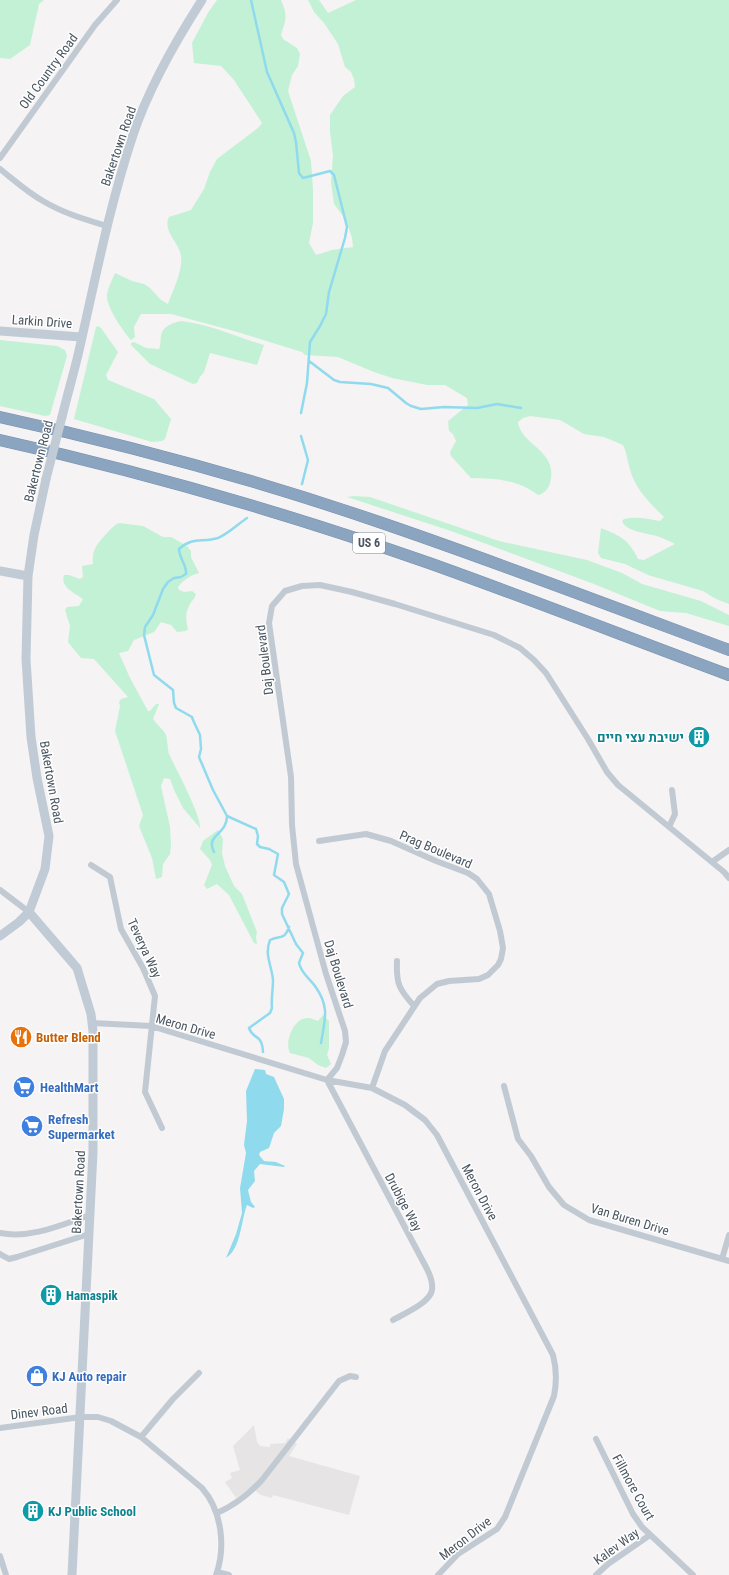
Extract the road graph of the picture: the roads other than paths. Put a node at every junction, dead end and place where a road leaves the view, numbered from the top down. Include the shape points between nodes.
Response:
1 (117, 0) edge
2 (202, 0) edge
3 (0, 158) edge
4 (0, 169) edge
5 (107, 226) junction
6 (0, 331) edge
7 (81, 337) junction
8 (0, 417) edge
9 (0, 440) edge
10 (0, 571) edge
11 (28, 576) junction
12 (729, 650) edge
13 (729, 676) edge
14 (672, 790) dead end
15 (669, 828) junction
16 (319, 840) dead end
17 (729, 850) edge
18 (712, 862) junction
19 (91, 865) dead end
20 (729, 878) edge
21 (0, 890) edge
22 (29, 912) junction
23 (0, 936) edge
24 (397, 961) dead end
25 (414, 1006) junction
26 (92, 1023) junction
27 (151, 1026) junction
28 (327, 1080) junction
29 (504, 1086) dead end
30 (372, 1088) junction
31 (162, 1128) dead end
32 (90, 1215) junction
33 (0, 1233) edge
34 (89, 1234) junction
35 (729, 1235) edge
36 (0, 1254) edge
37 (722, 1259) junction
38 (729, 1261) edge
39 (393, 1320) dead end
40 (199, 1373) dead end
41 (356, 1377) dead end
42 (81, 1417) junction
43 (0, 1428) edge
44 (141, 1438) junction
45 (596, 1439) dead end
46 (217, 1513) junction
47 (650, 1536) junction
48 (0, 1556) edge
49 (217, 1573) edge
50 (6, 1575) edge
51 (72, 1575) edge
52 (228, 1575) edge
53 (438, 1575) edge
54 (596, 1575) edge
55 (693, 1575) edge

1 - 3 street, Old Country Road via 95,25
2 - 5 main road, Bakertown Road via 160,73 133,134
4 - 5 street via 48,204
5 - 7 main road, Bakertown Road
6 - 7 main road, Larkin Drive
7 - 11 main road, Bakertown Road, bridge via 46,479
8 - 12 highway, US 6 via 189,464 348,512 497,563
9 - 13 highway, US 6 via 130,472 331,531 460,575
10 - 11 main road
11 - 22 main road, Bakertown Road via 28,714 48,836 45,868
14 - 15 street via 675,814
15 - 18 street, Daj Boulevard
15 - 28 street, Daj Boulevard via 618,785 607,772 546,673 520,648 466,625 352,592 320,585 302,586 285,591 272,606 269,623 291,777 296,864 326,974 345,1031 346,1042 337,1068
16 - 25 street, Prag Boulevard via 366,834 391,841 468,873 477,879 489,894 502,939 503,948 498,965 488,975 479,979 437,984
17 - 18 street
18 - 20 street, Daj Boulevard
19 - 27 street, Teverya Way via 110,877 121,929 144,968 155,996
21 - 22 street
22 - 23 main road
22 - 26 main road, Bakertown Road via 77,968
24 - 25 street via 398,985
25 - 30 street, Prag Boulevard via 385,1051
26 - 27 street, Meron Drive
26 - 32 main road, Bakertown Road via 94,1110
27 - 28 street, Meron Drive
27 - 31 street, Teverya Way via 145,1092
28 - 30 street, Meron Drive
28 - 39 street, Drubige Way via 431,1279 432,1291 426,1301
29 - 37 street, Van Buren Drive via 518,1140 564,1205 589,1220
30 - 53 street, Meron Drive via 405,1105 425,1120 437,1135 553,1355 556,1368 554,1396 505,1517 497,1529 458,1554
32 - 33 street via 37,1233
32 - 34 main road, Bakertown Road
34 - 36 street via 9,1259
34 - 42 main road, Bakertown Road
35 - 37 street
37 - 38 street, Van Buren Drive
40 - 44 street via 173,1399
41 - 46 street via 350,1376 339,1380 262,1480 248,1495
42 - 43 street, Dinev Road
42 - 44 street, Dinev Road via 98,1417 111,1421
42 - 51 main road, Bakertown Road
44 - 46 street, Dinev Road via 202,1488
45 - 47 street, Fillmore Court via 633,1514
46 - 49 street, Dinev Road via 222,1550
47 - 54 street, Kalev Way
47 - 55 street, Fillmore Court
48 - 50 street
49 - 52 street

